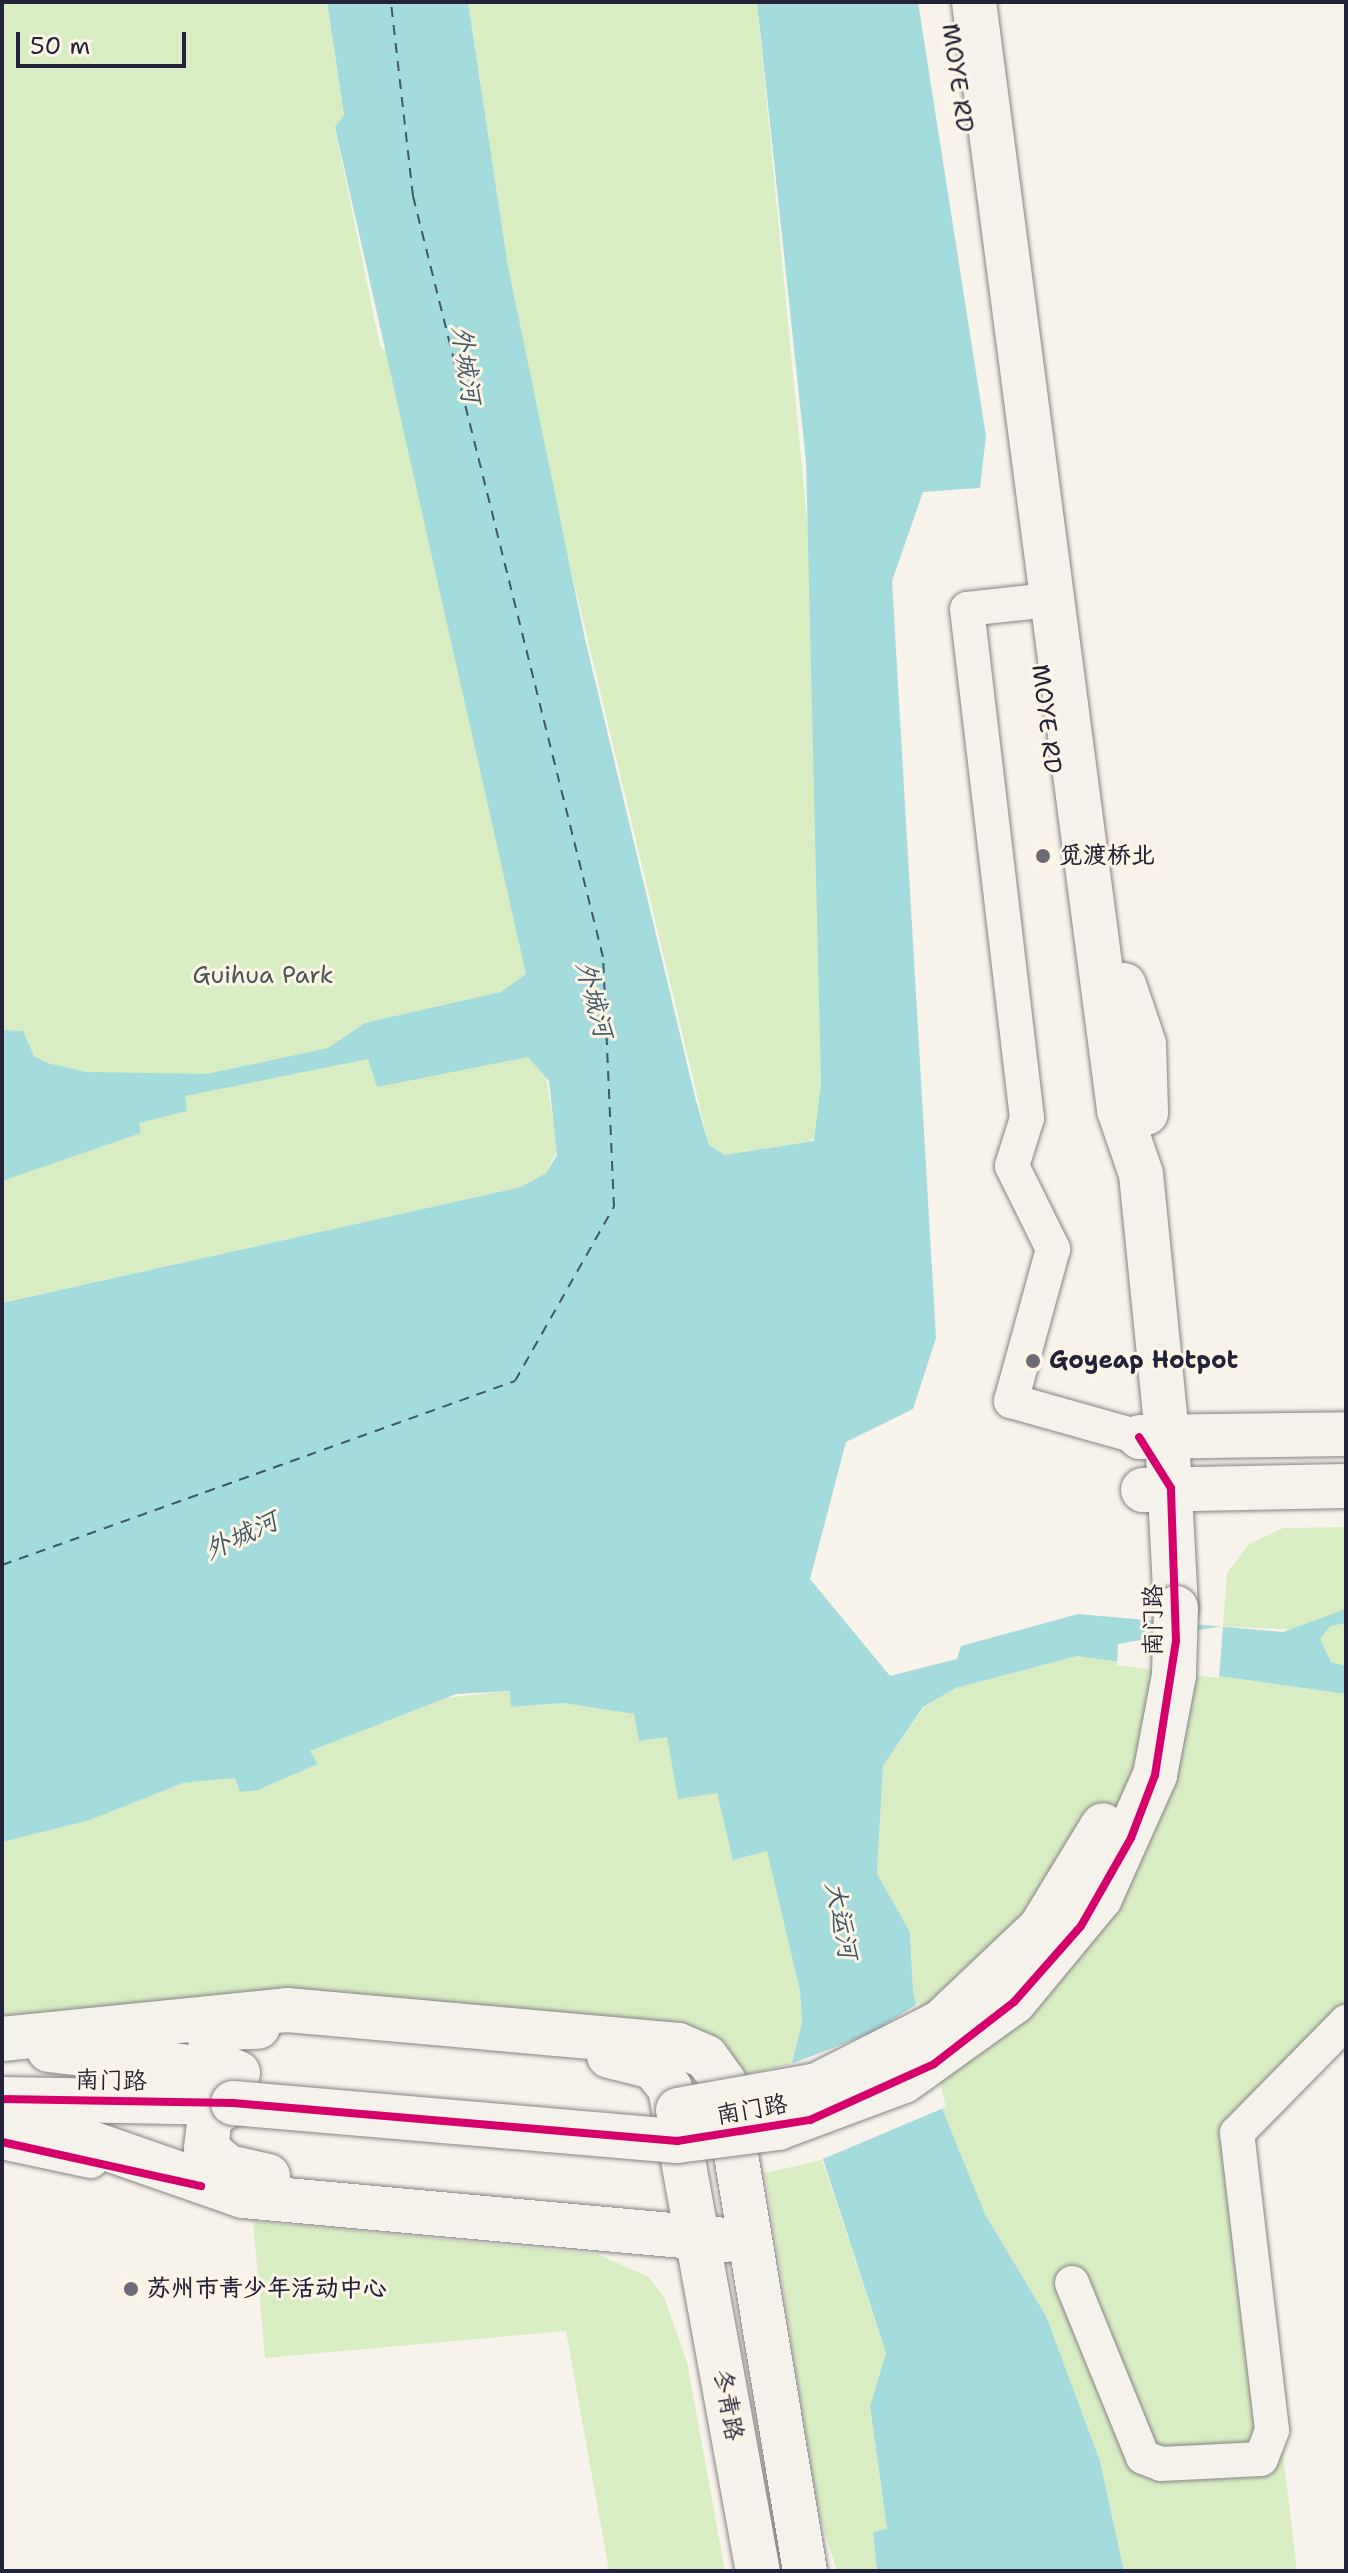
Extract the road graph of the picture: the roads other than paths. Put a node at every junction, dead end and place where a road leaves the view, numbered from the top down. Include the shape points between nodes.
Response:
1 (947, 2) edge
2 (974, 2) edge
3 (1031, 602) junction
4 (1346, 1434) edge
5 (1153, 1436) junction
6 (1346, 1486) edge
7 (1157, 1489) junction
8 (1346, 2022) edge
9 (2, 2042) edge
10 (236, 2088) junction
11 (2, 2099) edge
12 (2, 2112) edge
13 (2, 2142) edge
14 (201, 2186) junction
15 (696, 2227) junction
16 (750, 2230) junction
17 (1072, 2283) dead end
18 (758, 2571) edge
19 (805, 2571) edge

1 - 3 main road, MOYE RD
2 - 5 main road, MOYE RD via 1104,957 1124,986 1144,1044 1141,1174
3 - 5 main road, MOYE RD via 1111,1177
3 - 5 street via 967,609 1027,1118 1012,1166 1053,1249 1011,1401
4 - 5 main road
5 - 7 main road, 南门路
6 - 7 main road
7 - 10 main road, 南门路, bridge via 1161,1606 1174,1675 1155,1775 1100,1898 1014,2002 904,2081 810,2120 677,2141
8 - 17 street via 1237,2133 1272,2430 1261,2459 1161,2464 1143,2457
9 - 10 main road, 南门路
9 - 16 main road, 冬青路 via 287,2010 686,2047 722,2076
10 - 11 main road, 南门路
10 - 15 main road via 210,2116 204,2141 214,2159 244,2172
10 - 15 main road, 冬青路 via 208,2055 220,2029 636,2060 660,2071 670,2088
12 - 14 main road
13 - 14 street
14 - 15 main road
15 - 16 main road
15 - 18 main road, 冬青路
16 - 19 main road, 冬青路

